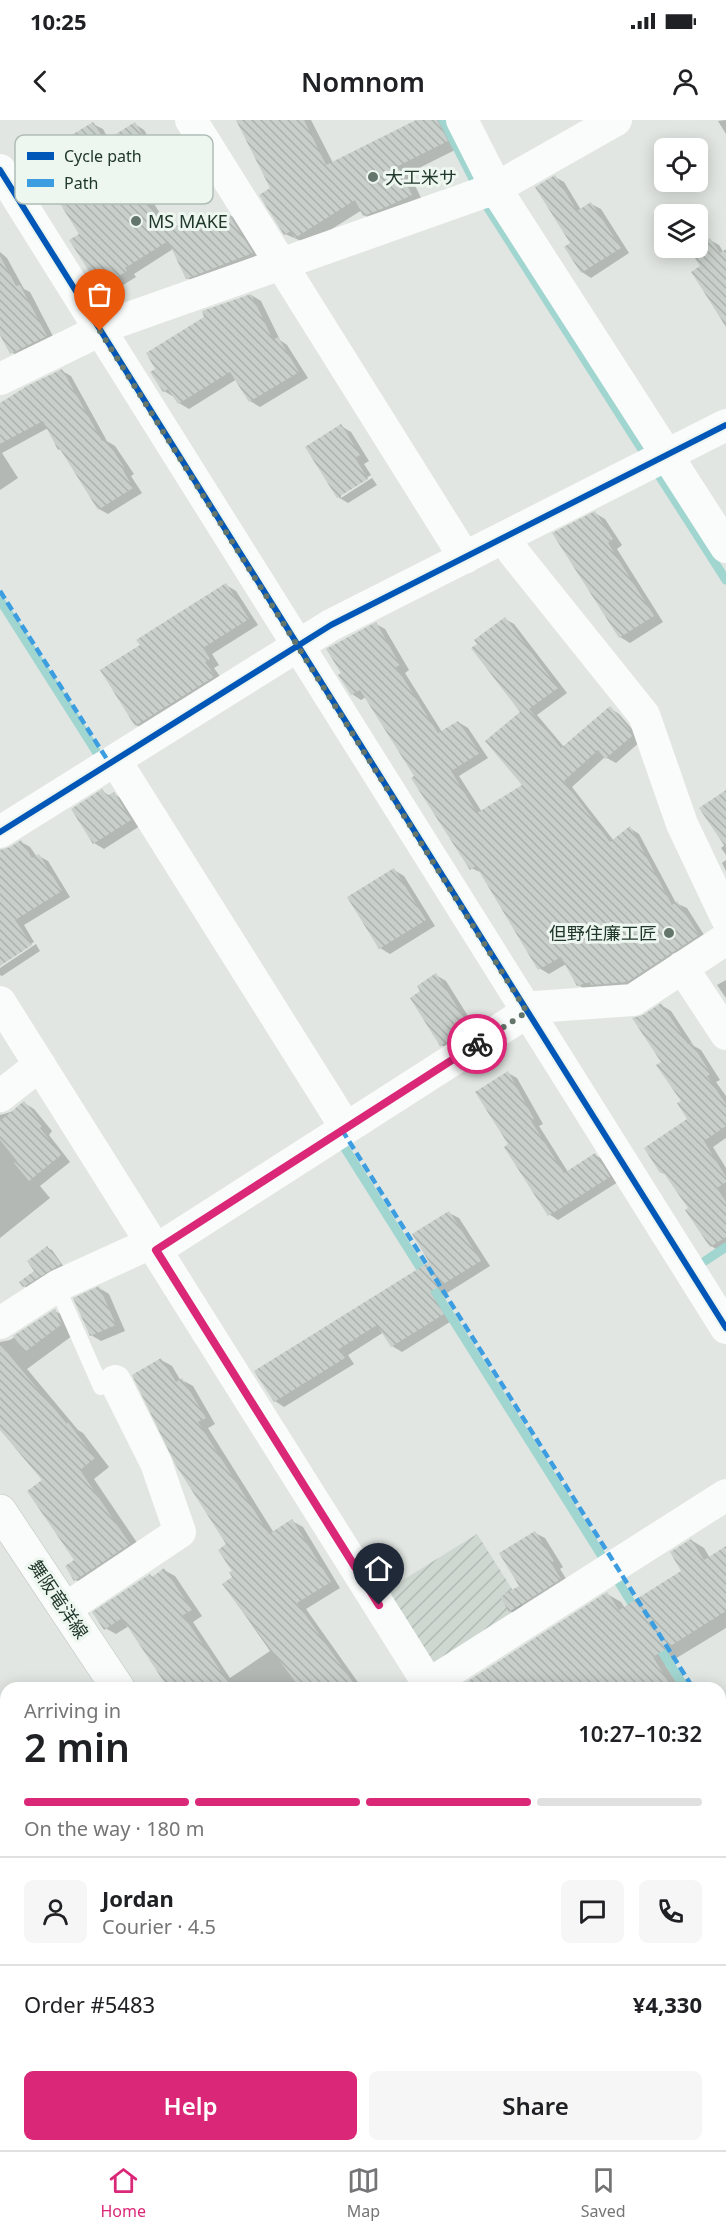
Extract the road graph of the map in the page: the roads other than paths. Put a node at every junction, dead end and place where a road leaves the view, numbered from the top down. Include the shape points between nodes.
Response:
1 (191, 120) edge
2 (462, 120) edge
3 (616, 120) edge
4 (200, 135) edge
5 (213, 155) edge
6 (0, 170) edge
7 (496, 188) junction
8 (15, 194) edge
9 (21, 204) edge
10 (282, 264) junction
11 (100, 331) junction
12 (0, 379) edge
13 (726, 424) edge
14 (668, 456) junction
15 (506, 537) junction
16 (726, 547) edge
17 (465, 558) junction
18 (298, 646) junction
19 (115, 760) junction
20 (0, 832) edge
21 (726, 917) edge
22 (726, 939) edge
23 (682, 967) junction
24 (0, 1002) edge
25 (527, 1012) junction
26 (726, 1034) edge
27 (40, 1065) junction
28 (0, 1096) edge
29 (346, 1128) junction
30 (153, 1246) junction
31 (57, 1287) junction
32 (0, 1323) edge
33 (726, 1328) edge
34 (115, 1381) joint
35 (726, 1495) edge
36 (0, 1511) edge
37 (65, 1609) junction
38 (114, 1682) edge
39 (426, 1682) edge
40 (434, 1682) edge

1 - 4 street
2 - 7 street
3 - 7 street
5 - 10 street
6 - 8 street
7 - 10 street
7 - 14 street
9 - 11 street
10 - 11 street
10 - 17 street
11 - 12 street
11 - 18 street
13 - 14 street
14 - 15 street
14 - 16 street
15 - 17 street
15 - 21 street via 514,553 644,715 682,824
17 - 18 street via 331,625
18 - 19 street
18 - 25 street
19 - 20 street
19 - 29 street
22 - 23 street
23 - 25 street via 633,1000 535,1007
23 - 26 street
24 - 27 street
25 - 29 street
25 - 33 street
27 - 28 street
27 - 30 street
29 - 30 street
30 - 31 street via 138,1249
30 - 39 street
31 - 32 street
31 - 34 lane via 101,1387
34 - 37 street via 156,1463 180,1532
35 - 40 street
36 - 37 main road, 舞阪竜洋線
37 - 38 main road, 舞阪竜洋線

